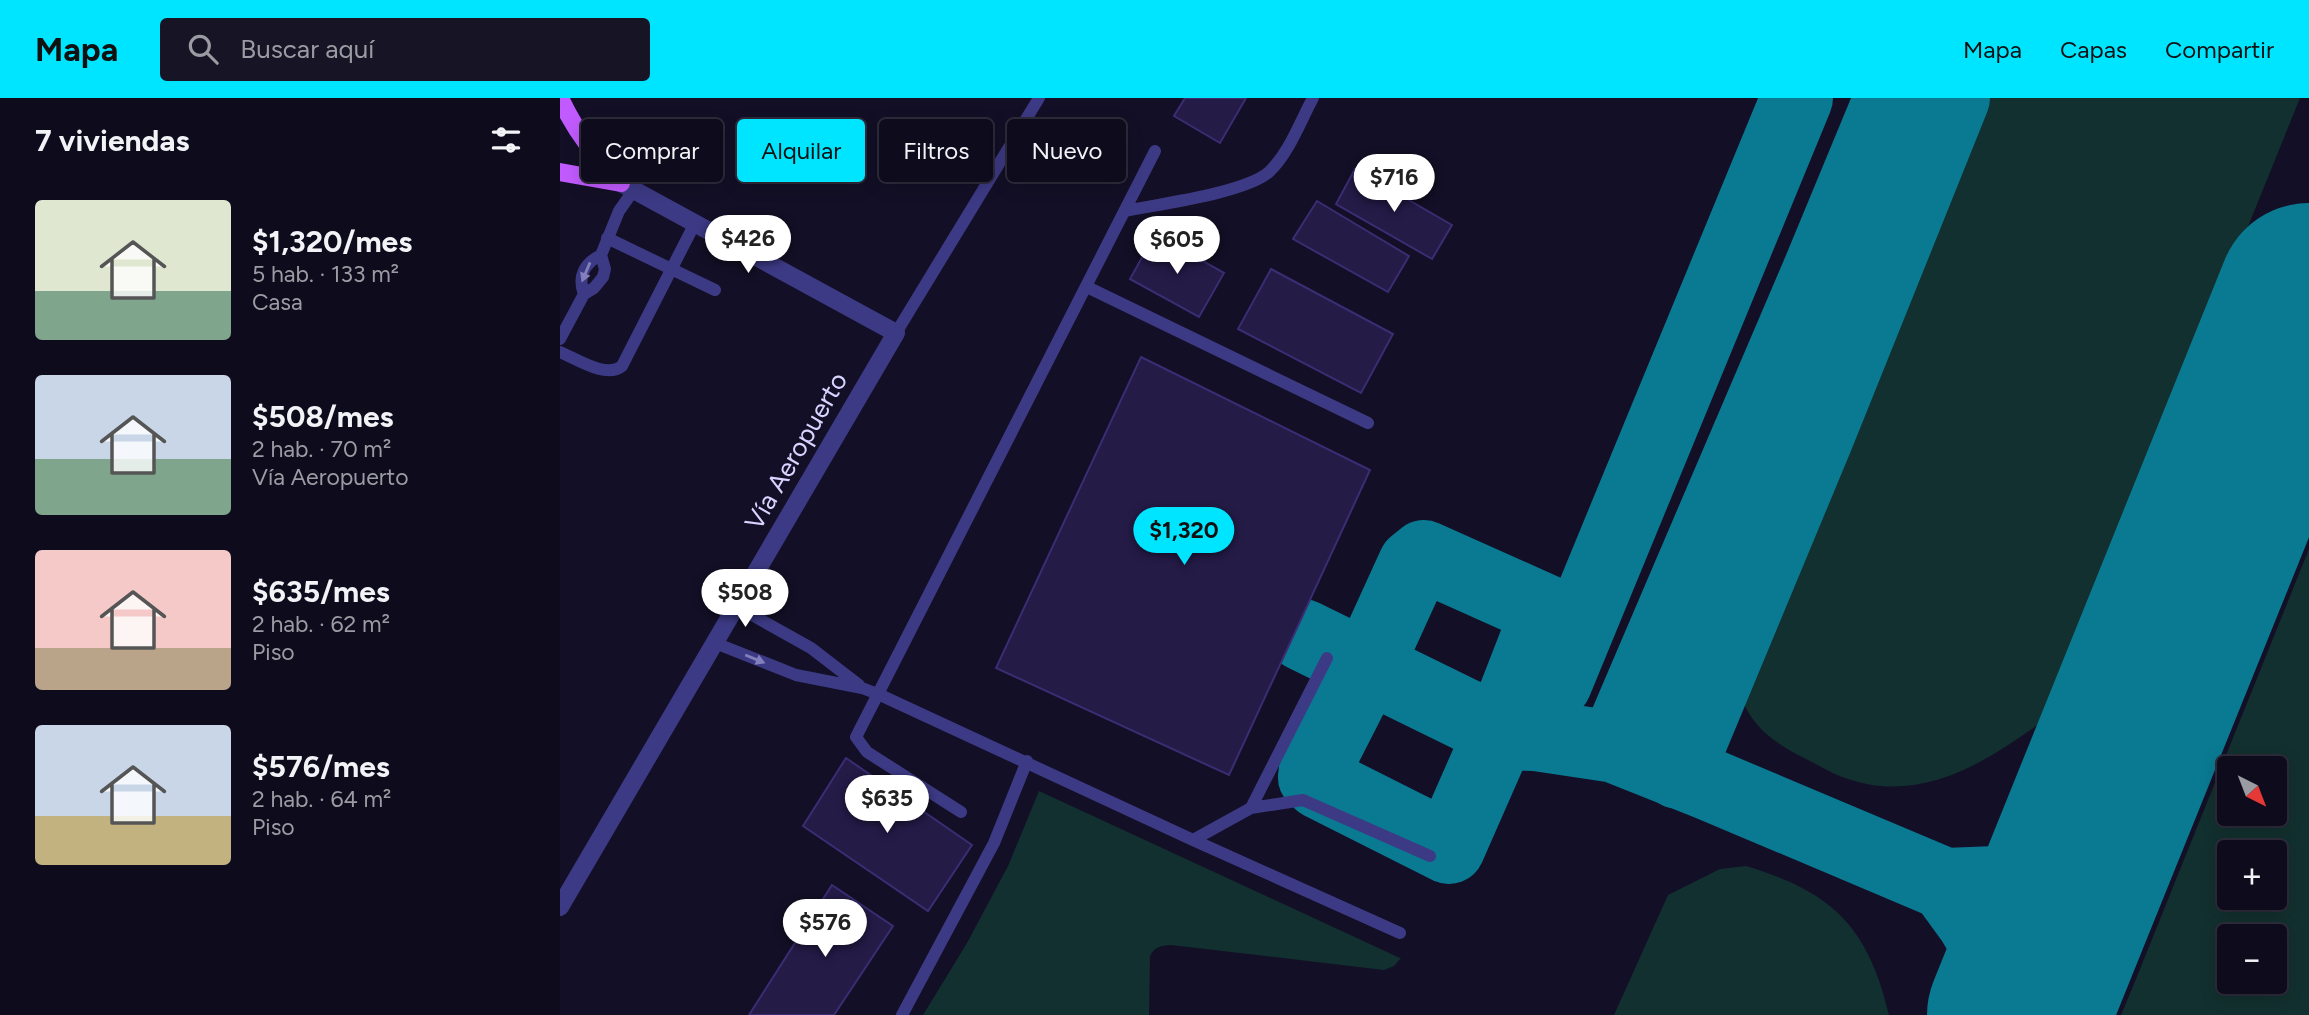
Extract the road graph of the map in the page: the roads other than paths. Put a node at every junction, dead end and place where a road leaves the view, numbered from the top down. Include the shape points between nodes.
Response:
1 (561, 98) edge
2 (1039, 98) edge
3 (1312, 98) edge
4 (1155, 151) dead end
5 (560, 172) edge
6 (627, 187) junction
7 (1125, 211) junction
8 (694, 225) junction
9 (607, 238) junction
10 (601, 255) junction
11 (671, 267) junction
12 (1087, 288) junction
13 (715, 290) dead end
14 (584, 295) junction
15 (560, 309) edge
16 (573, 315) junction
17 (896, 332) junction
18 (560, 339) edge
19 (560, 352) edge
20 (1368, 423) dead end
21 (736, 606) junction
22 (715, 643) junction
23 (1327, 658) dead end
24 (862, 688) junction
25 (878, 694) junction
26 (1027, 761) junction
27 (1251, 808) junction
28 (961, 812) dead end
29 (1193, 840) junction
30 (1430, 856) dead end
31 (560, 907) edge
32 (1401, 933) dead end
33 (902, 1015) edge

1 - 6 main road via 587,147
2 - 17 lane, Vía Aeropuerto
3 - 7 lane via 1280,159 1267,173 1243,186
4 - 7 lane
5 - 6 main road
6 - 8 street
6 - 9 lane
7 - 12 lane
8 - 11 lane
8 - 17 street
9 - 10 lane
9 - 11 lane
10 - 14 lane via 603,277
10 -> 14 lane via 583,272
11 - 13 lane
11 - 19 lane via 622,366 607,371
12 - 20 lane
12 - 25 lane
14 - 16 lane
15 - 16 lane
16 - 18 lane
17 - 21 street, Vía Aeropuerto
21 - 22 street, Vía Aeropuerto
21 - 24 lane via 811,648
22 -> 24 lane via 796,675
22 - 31 street, Vía Aeropuerto
23 - 27 lane
24 - 25 lane
25 - 26 lane
25 - 28 lane via 856,737 859,744
26 - 29 lane
26 - 33 lane via 994,844
27 - 29 lane
27 - 30 lane via 1303,800
29 - 32 lane

